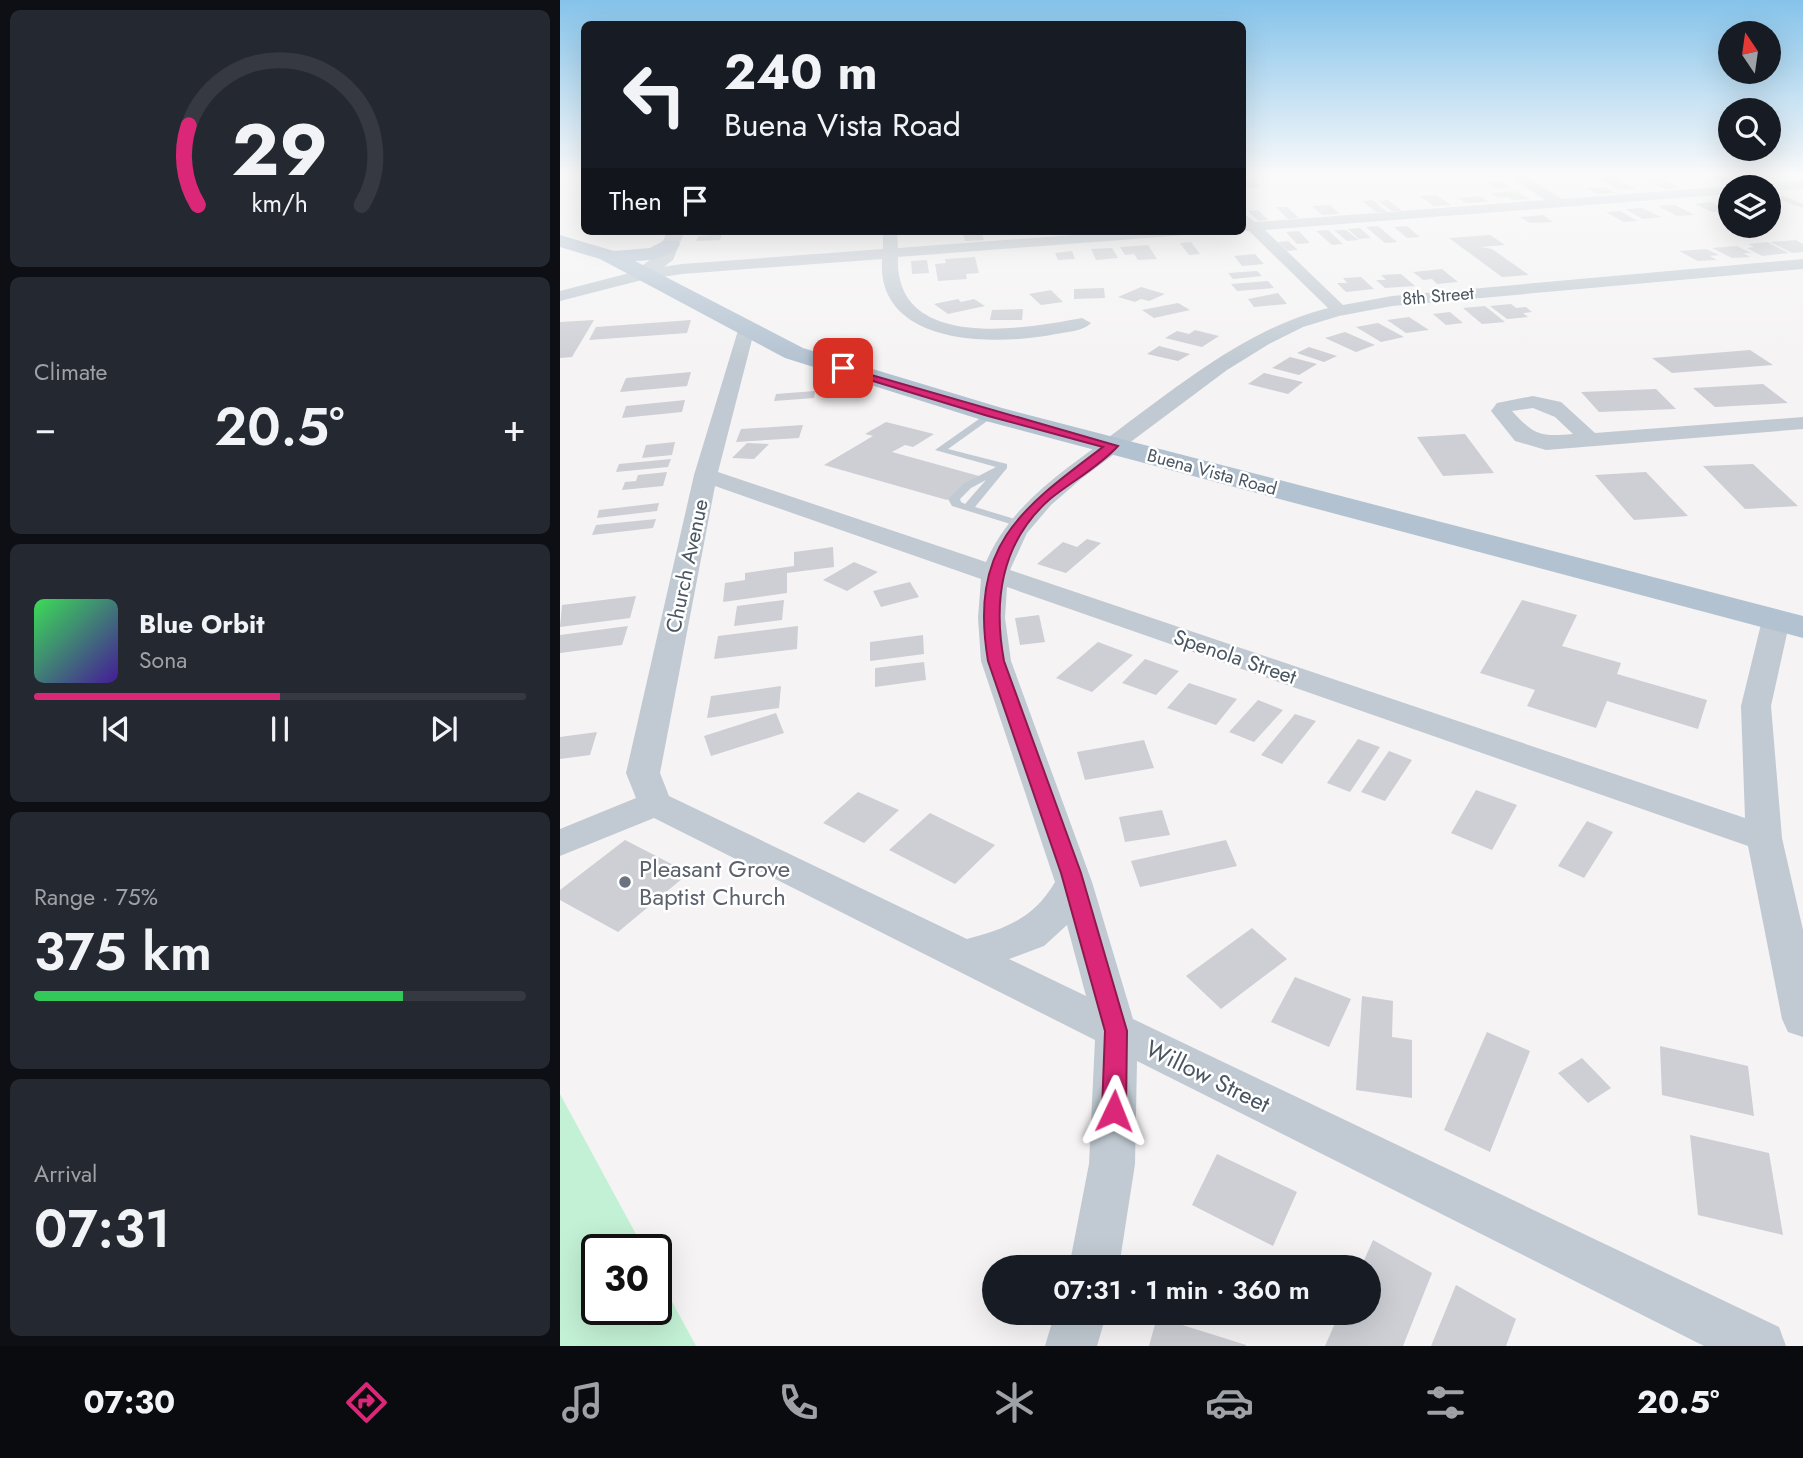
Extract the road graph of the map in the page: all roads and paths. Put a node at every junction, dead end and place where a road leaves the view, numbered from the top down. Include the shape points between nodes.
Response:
1 (673, 238) edge
2 (891, 238) edge
3 (1095, 238) edge
4 (1262, 238) edge
5 (560, 241) edge
6 (892, 253) junction
7 (611, 257) junction
8 (1803, 264) edge
9 (641, 275) junction
10 (560, 296) edge
11 (1338, 309) junction
12 (1082, 323) dead end
13 (746, 328) junction
14 (992, 414) junction
15 (1803, 424) edge
16 (1590, 440) dead end
17 (1112, 446) junction
18 (706, 475) junction
19 (1021, 524) junction
20 (996, 575) junction
21 (1790, 624) edge
22 (656, 804) junction
23 (1764, 838) junction
24 (560, 843) edge
25 (1074, 883) junction
26 (964, 956) junction
27 (1803, 1019) edge
28 (1116, 1031) junction
29 (1096, 1255) edge
30 (1077, 1325) edge
31 (1071, 1346) edge
32 (1760, 1346) edge

1 - 7 main road via 654,254
1 - 9 street via 666,256
2 - 6 street
3 - 6 street
4 - 11 street
5 - 7 main road, Buena Vista Road
6 - 9 street
6 - 12 street via 890,279 911,315 986,336
7 - 9 main road, Buena Vista Road
8 - 11 street, 8th Street
9 - 10 street
9 - 13 main road, Buena Vista Road
11 - 17 street, 8th Street via 1230,357
13 - 14 main road, Buena Vista Road via 794,353
13 - 18 street, Church Avenue
14 - 17 main road, Buena Vista Road
14 - 19 lane via 940,450 1003,466 954,499 966,508
15 - 16 street
17 - 19 street, 8th Street via 1044,498
17 - 21 main road, Buena Vista Road
18 - 20 street, Spenola Street
18 - 22 street, Church Avenue via 643,773
19 - 20 street, 8th Street via 1005,548
20 - 23 street, Spenola Street
20 - 25 street, 8th Street via 990,626 996,661
21 - 23 street via 1756,706
22 - 24 street
22 - 26 street, Willow Street
23 - 27 street
25 - 26 street via 1059,911 1040,930
25 - 28 street, 8th Street
26 - 28 street, Willow Street
28 - 29 street, 8th Street via 1112,1164
28 - 32 street, Willow Street
30 - 31 street

